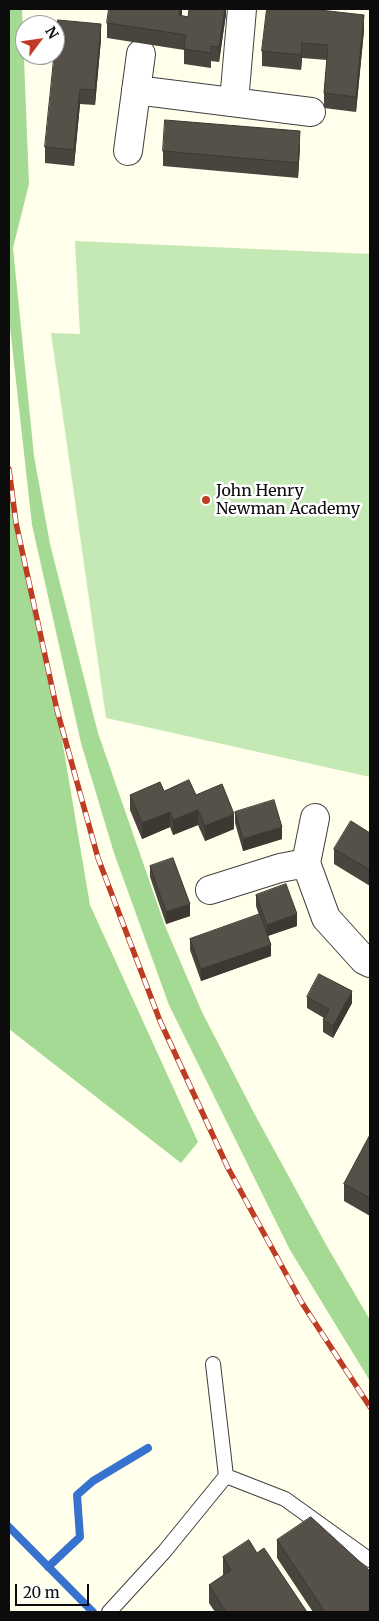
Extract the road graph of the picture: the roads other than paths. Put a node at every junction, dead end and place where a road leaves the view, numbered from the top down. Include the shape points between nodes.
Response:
1 (242, 9) edge
2 (141, 54) dead end
3 (136, 90) junction
4 (234, 102) junction
5 (311, 112) dead end
6 (128, 151) dead end
7 (315, 818) dead end
8 (306, 862) junction
9 (210, 890) dead end
10 (370, 964) edge
11 (213, 1364) dead end
12 (226, 1476) junction
13 (370, 1560) edge
14 (109, 1612) edge

1 - 4 street
2 - 3 street
3 - 4 street
3 - 6 street
4 - 5 street
7 - 8 street
8 - 9 street
8 - 10 street via 326,918
11 - 12 lane
12 - 13 lane via 285,1499
12 - 14 lane via 164,1552

